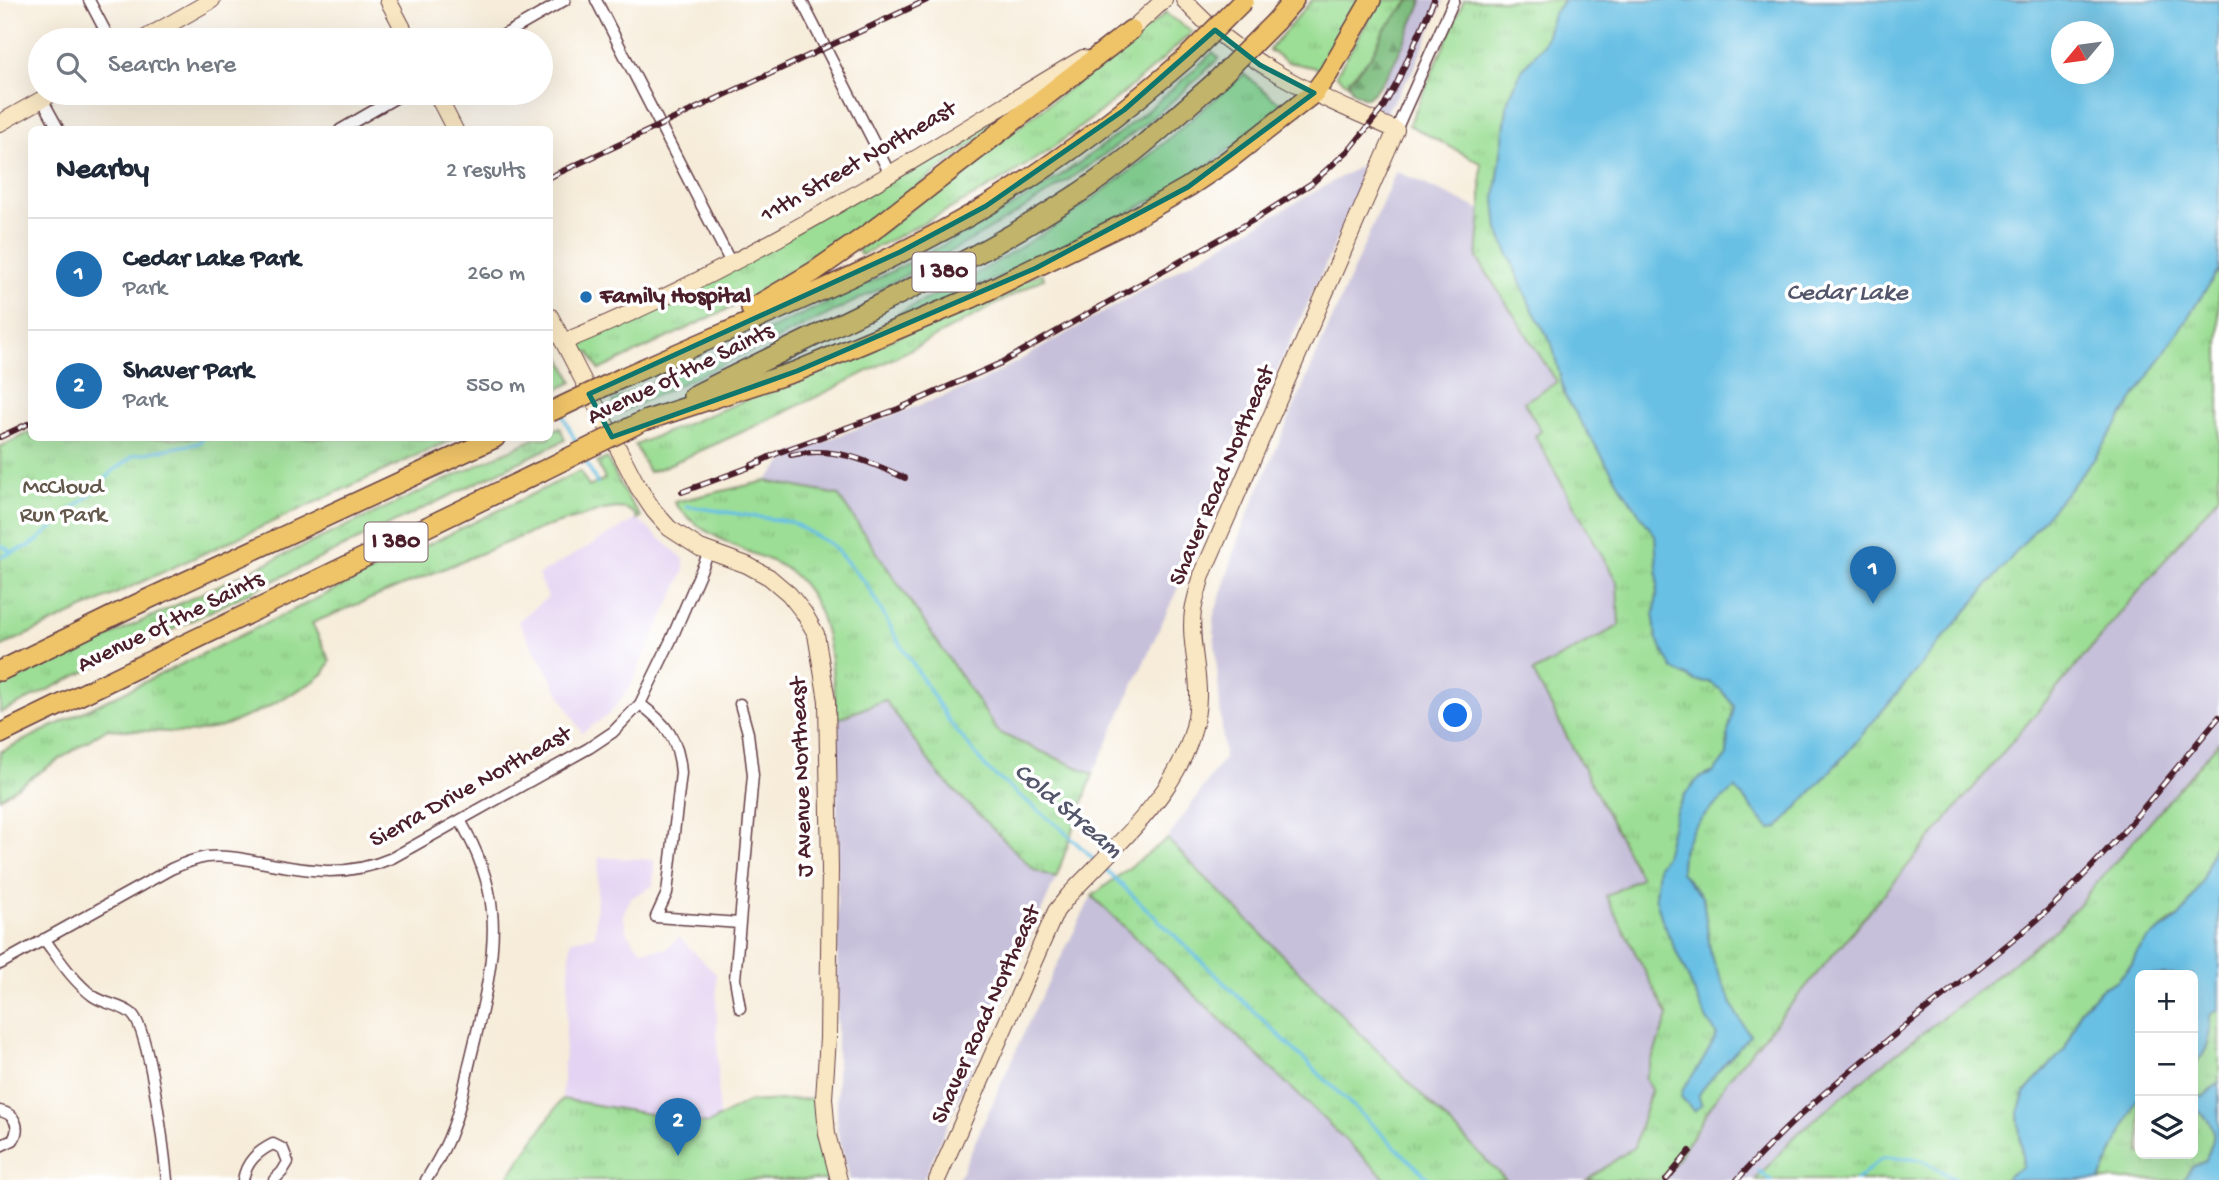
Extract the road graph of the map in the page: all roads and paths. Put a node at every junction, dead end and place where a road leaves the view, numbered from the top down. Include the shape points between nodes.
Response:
1 (89, 0) edge
2 (212, 0) edge
3 (388, 0) edge
4 (565, 0) edge
5 (596, 0) edge
6 (801, 0) edge
7 (1164, 0) edge
8 (1184, 0) edge
9 (1244, 0) edge
10 (1294, 0) edge
11 (1371, 0) edge
12 (1454, 0) edge
13 (104, 28) edge
14 (163, 28) edge
15 (403, 28) edge
16 (516, 28) edge
17 (1131, 30) junction
18 (1314, 93) junction
19 (32, 105) edge
20 (51, 105) edge
21 (383, 105) edge
22 (442, 105) edge
23 (0, 123) edge
24 (58, 126) edge
25 (347, 126) edge
26 (453, 126) edge
27 (1396, 130) junction
28 (890, 174) junction
29 (731, 263) junction
30 (553, 322) edge
31 (563, 342) junction
32 (678, 353) junction
33 (553, 411) edge
34 (645, 420) junction
35 (489, 441) edge
36 (709, 552) junction
37 (133, 606) junction
38 (0, 656) edge
39 (0, 671) edge
40 (640, 704) junction
41 (740, 705) dead end
42 (0, 734) edge
43 (460, 820) junction
44 (740, 923) junction
45 (44, 939) junction
46 (0, 964) edge
47 (740, 1009) dead end
48 (0, 1111) edge
49 (0, 1146) edge
50 (167, 1180) edge
51 (243, 1180) edge
52 (274, 1180) edge
53 (426, 1180) edge
54 (839, 1180) edge
55 (937, 1180) edge

1 - 13 street
2 - 14 street
3 - 15 street
4 - 16 street
5 - 29 street
6 - 28 street
7 - 17 street, 11th Street Northeast
8 - 18 street via 1243,53
9 - 32 highway, Avenue of the Saints / I 380, bridge via 1125,110 986,206 901,252
10 - 34 highway, Avenue of the Saints / I 380, bridge via 1215,82 1081,191 959,264
11 - 18 highway
12 - 27 street, Shaver Road Northeast
17 - 28 street, 11th Street Northeast
17 - 32 highway via 844,252
18 - 27 street
18 - 34 highway via 1188,187 1036,268 797,371
19 - 23 street
20 - 24 street
21 - 25 street
22 - 26 street
27 - 55 street, Shaver Road Northeast via 1202,575 1192,612 1199,697 1182,764 1167,790 1052,919
28 - 29 street, 11th Street Northeast
29 - 31 street, 11th Street Northeast via 657,302
30 - 31 street, J Avenue Northeast
31 - 36 street, J Avenue Northeast via 644,498 669,528
32 - 33 highway, Avenue of the Saints / I 380, bridge
34 - 42 highway, Avenue of the Saints / I 380, bridge
35 - 37 highway, Avenue of the Saints / I 380
36 - 40 street, Sierra Drive Northeast
36 - 54 street, J Avenue Northeast via 769,577 789,594 816,634 827,701 830,869 824,1098 827,1135
37 - 38 highway
37 - 39 highway, Avenue of the Saints / I 380
40 - 43 street, Sierra Drive Northeast via 613,732 589,748
40 - 44 street via 669,732 678,749 681,774 667,893 656,917
41 - 44 street via 753,775
43 - 45 street, Sierra Drive Northeast via 392,858 360,869 313,871 229,857 189,861
43 - 53 street via 488,886 492,949 453,1130
44 - 47 street via 735,979
45 - 46 street, Sierra Drive Northeast
45 - 50 street via 95,998 130,1012 138,1022 152,1076
48 - 49 street via 14,1119 17,1130 13,1140
51 - 52 street via 249,1163 273,1144 283,1149 288,1162

